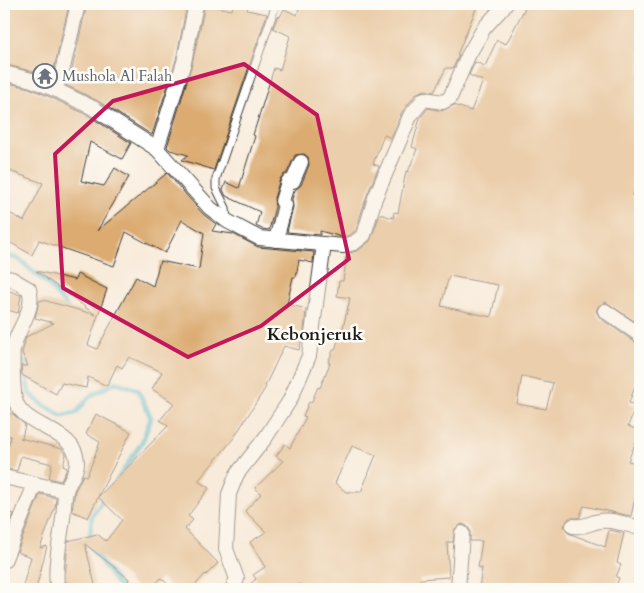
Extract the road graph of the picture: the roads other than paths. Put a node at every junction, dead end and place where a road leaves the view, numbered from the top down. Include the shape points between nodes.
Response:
1 (78, 4) edge
2 (196, 4) edge
3 (276, 4) edge
4 (506, 4) edge
5 (4, 73) edge
6 (54, 89) junction
7 (157, 149) junction
8 (301, 162) dead end
9 (227, 221) junction
10 (276, 240) junction
11 (324, 244) junction
12 (4, 277) edge
13 (605, 311) dead end
14 (640, 335) edge
15 (4, 477) edge
16 (35, 484) junction
17 (66, 491) junction
18 (573, 526) dead end
19 (640, 528) edge
20 (462, 533) dead end
21 (4, 561) edge
22 (58, 589) edge
23 (232, 589) edge
24 (458, 589) edge

1 - 6 street via 61,76
2 - 7 street via 184,62
3 - 9 lane via 216,178
4 - 11 street via 484,28 450,98 443,102 424,99 410,116 375,198 364,235 354,243 342,246
5 - 6 street
6 - 7 street via 92,108
7 - 9 street via 210,208
8 - 10 street via 284,194 282,201 285,205
9 - 10 street via 259,238
10 - 11 street
11 - 23 street via 309,356 290,400 237,474 229,494 226,549 237,579
12 - 17 street via 29,289 32,297 13,350 15,400 25,415 67,440 77,453 78,466
13 - 14 street
15 - 16 street
16 - 17 street
16 - 21 street
17 - 22 street via 57,570
18 - 19 street via 583,527 606,520
20 - 24 street

